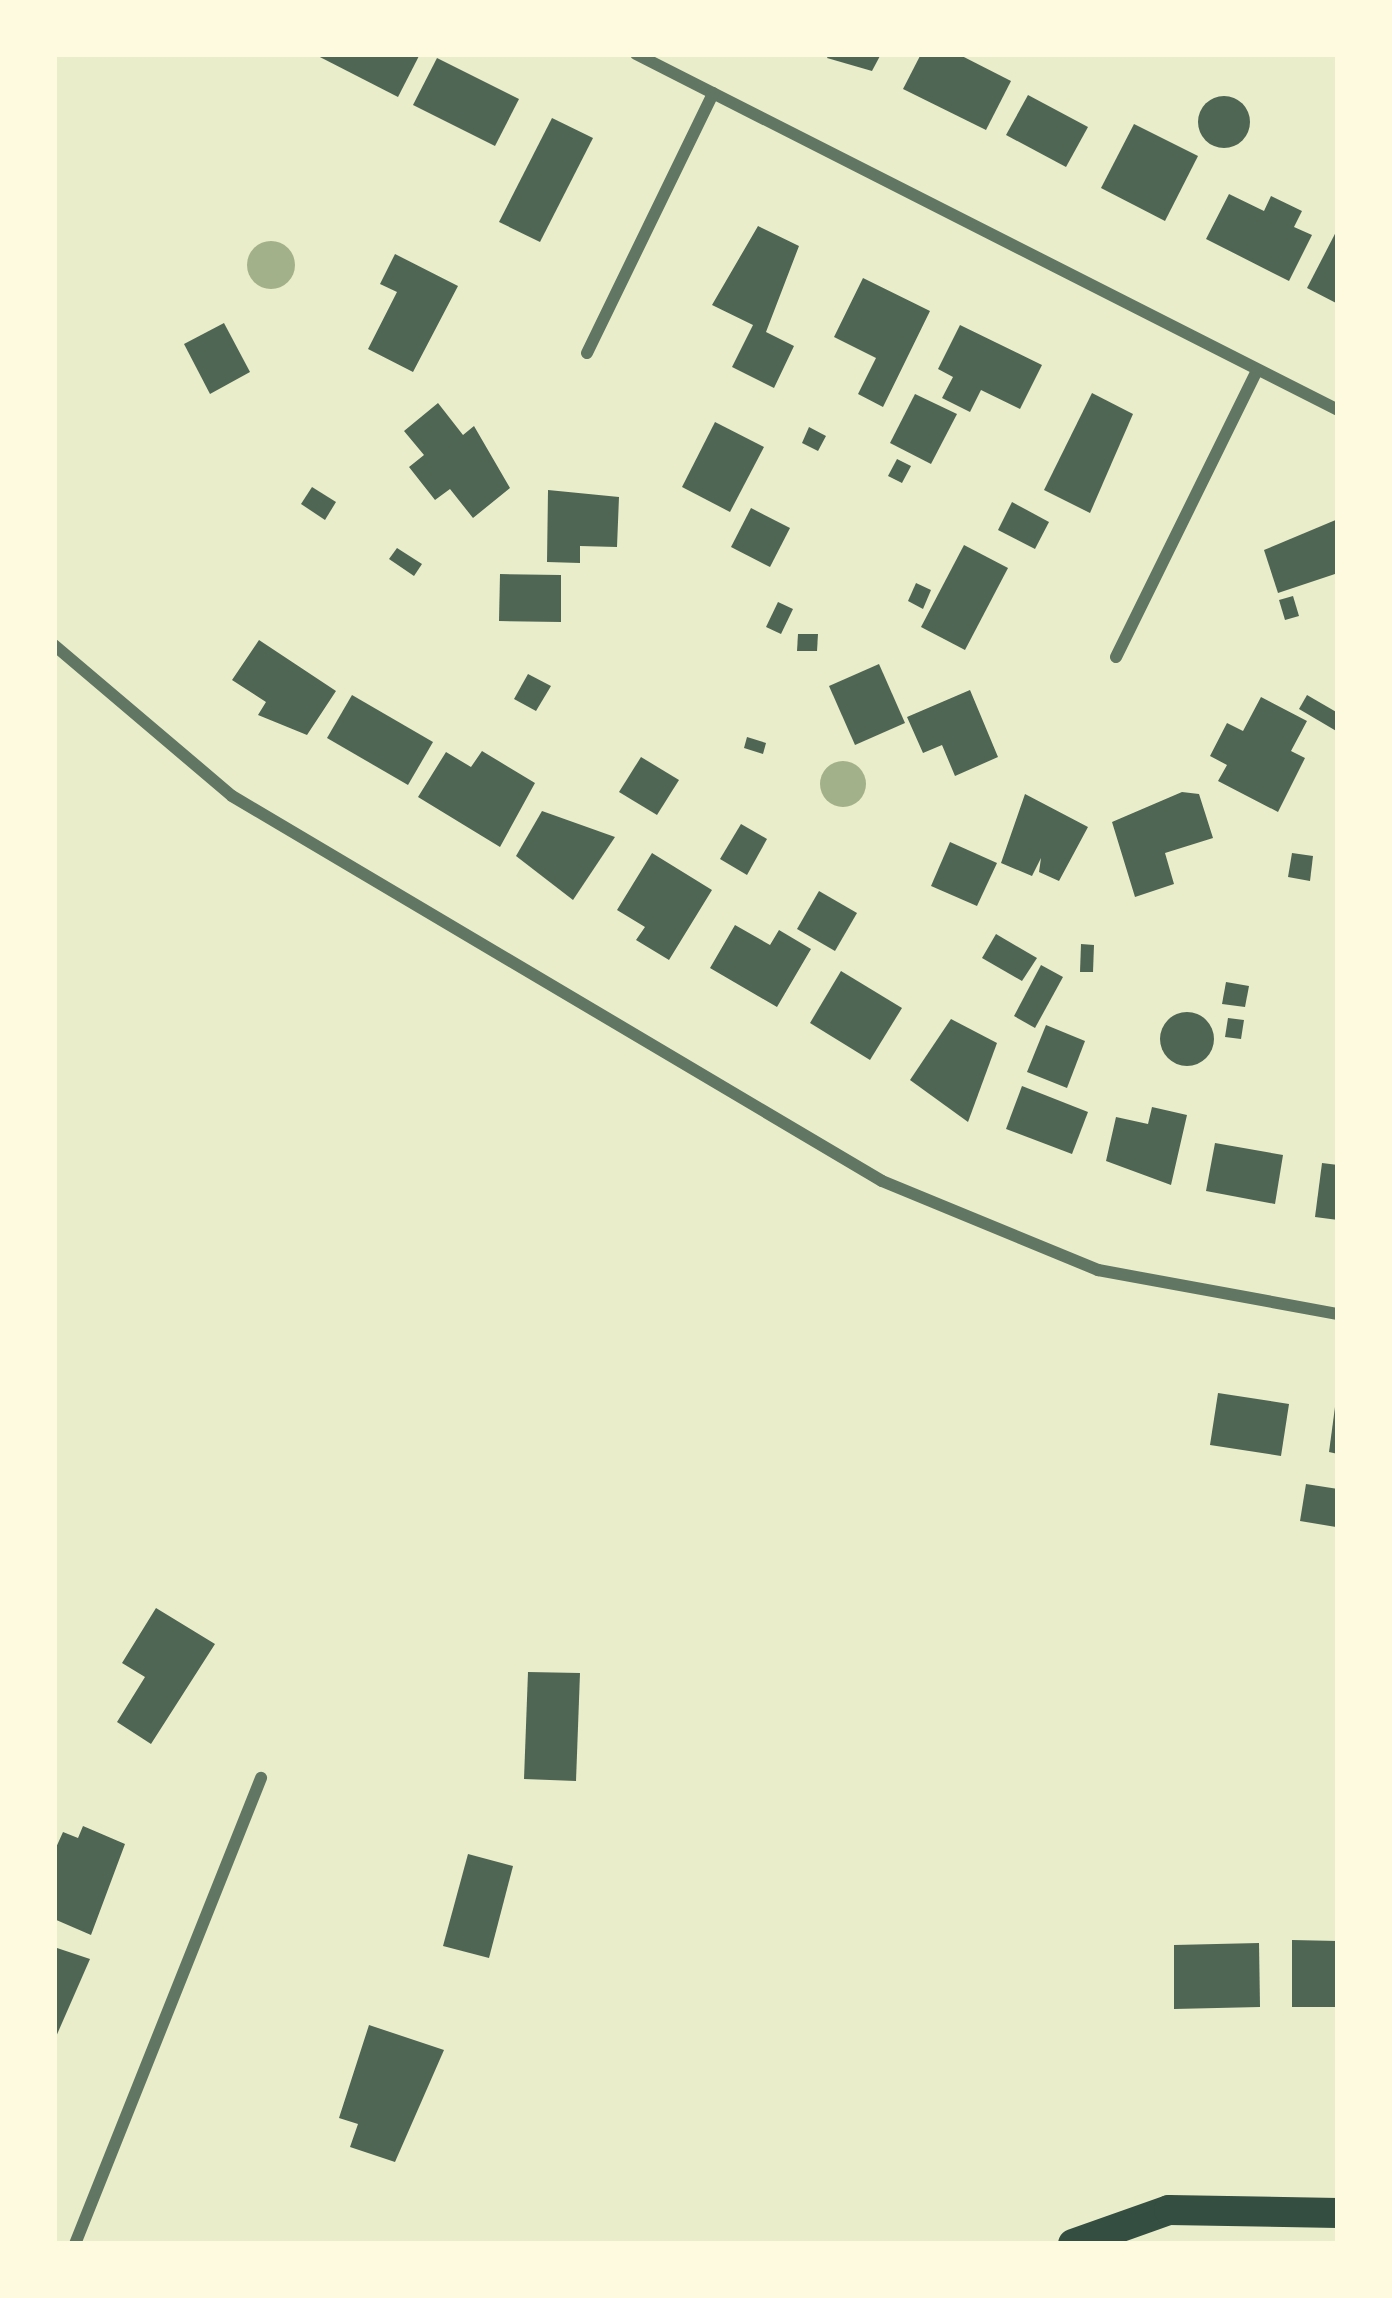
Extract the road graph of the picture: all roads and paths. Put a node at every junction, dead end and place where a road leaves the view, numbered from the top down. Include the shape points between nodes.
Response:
1 (635, 54) edge
2 (712, 93) junction
3 (587, 353) dead end
4 (1257, 370) junction
5 (1338, 410) edge
6 (54, 645) edge
7 (1117, 657) dead end
8 (1338, 1314) edge
9 (261, 1778) dead end
10 (1338, 2213) edge
11 (75, 2244) edge
12 (1073, 2244) edge

1 - 2 street
2 - 3 street
2 - 4 street
4 - 5 street
4 - 7 street
6 - 8 street via 232,796 882,1181 1098,1270
9 - 11 street
10 - 12 main road via 1169,2210

